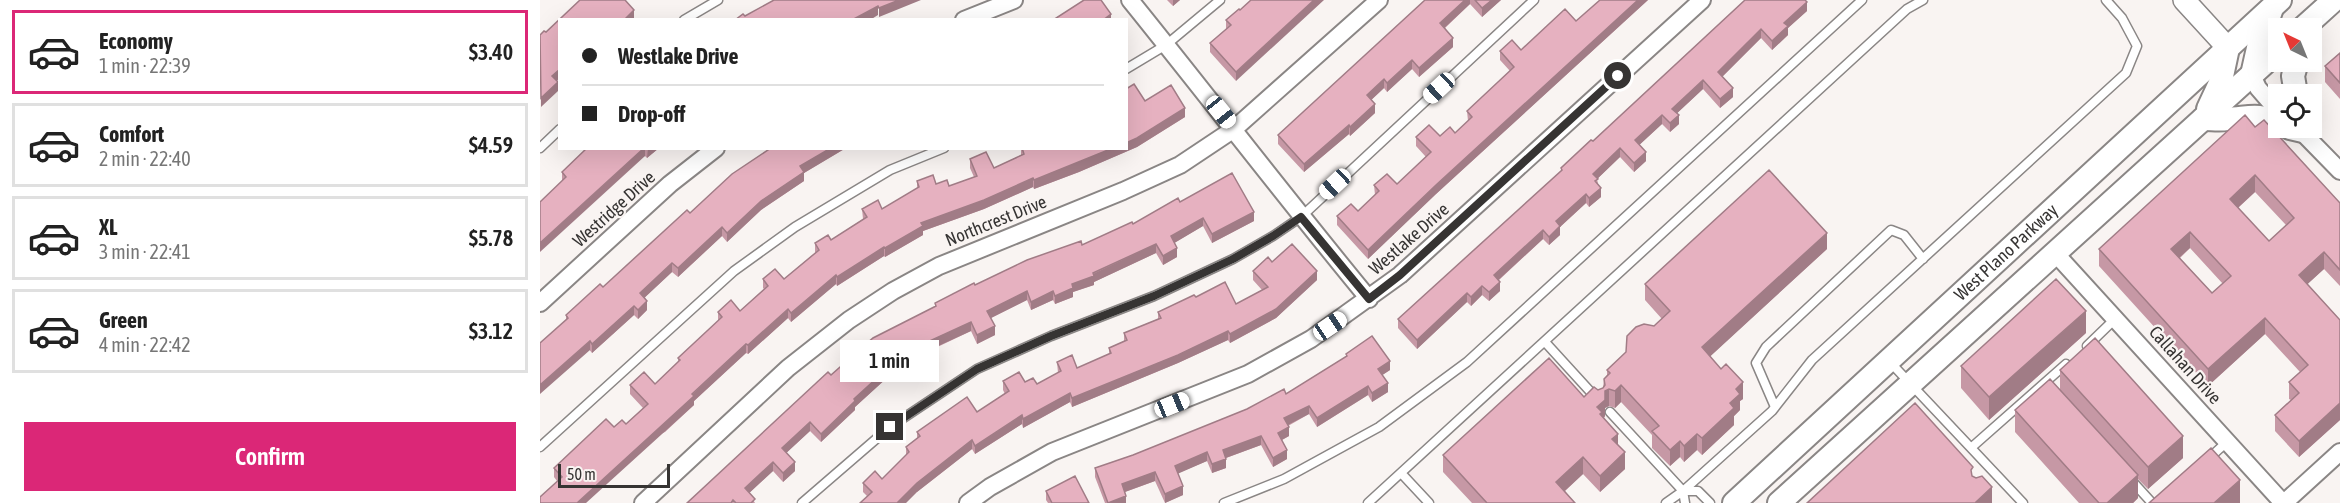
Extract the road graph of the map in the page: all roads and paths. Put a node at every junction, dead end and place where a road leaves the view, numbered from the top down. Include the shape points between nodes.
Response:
1 (718, 0) edge
2 (1014, 0) edge
3 (1130, 0) edge
4 (1220, 0) edge
5 (1379, 0) edge
6 (1534, 0) edge
7 (1702, 0) edge
8 (1862, 0) edge
9 (1923, 0) edge
10 (2106, 0) edge
11 (2184, 0) edge
12 (2334, 0) edge
13 (2276, 4) edge
14 (687, 18) edge
15 (969, 18) edge
16 (2314, 18) edge
17 (1166, 45) junction
18 (2228, 48) junction
19 (2268, 49) edge
20 (2268, 54) edge
21 (1128, 68) edge
22 (2224, 71) junction
23 (2201, 73) junction
24 (2252, 75) junction
25 (2269, 84) edge
26 (2268, 100) edge
27 (2203, 119) junction
28 (2268, 119) edge
29 (1234, 129) junction
30 (558, 131) edge
31 (2309, 138) edge
32 (540, 148) edge
33 (713, 150) edge
34 (939, 150) edge
35 (2340, 171) edge
36 (1301, 217) junction
37 (2056, 254) junction
38 (1923, 259) junction
39 (1369, 299) junction
40 (540, 303) edge
41 (2116, 318) junction
42 (1545, 342) junction
43 (2078, 354) edge
44 (1888, 361) junction
45 (2069, 362) edge
46 (1910, 383) junction
47 (2043, 384) junction
48 (2051, 393) edge
49 (1599, 400) edge
50 (1774, 407) junction
51 (1610, 412) dead end
52 (2228, 441) junction
53 (540, 447) edge
54 (1972, 447) junction
55 (2340, 452) edge
56 (2199, 467) edge
57 (1401, 473) junction
58 (2128, 478) edge
59 (1683, 491) junction
60 (1371, 502) edge
61 (643, 503) edge
62 (802, 503) edge
63 (968, 503) edge
64 (1224, 503) edge
65 (1429, 503) edge
66 (1666, 503) edge
67 (1685, 503) edge
68 (1710, 503) edge
69 (1734, 503) edge
70 (1779, 503) edge
71 (2023, 503) edge
72 (2152, 503) edge
73 (2284, 503) edge

1 - 14 lane
2 - 15 street
3 - 17 street
4 - 17 lane
5 - 29 street, Northcrest Drive
6 - 36 lane
7 - 39 street, Westlake Drive
8 - 64 lane via 1467,362 1379,427 1284,479
9 - 42 lane via 1907,9
10 - 38 lane via 2122,18 2137,46 2126,73
11 - 18 street
12 - 16 main road
13 - 18 main road, West Plano Parkway
17 - 21 lane
17 - 29 street
18 - 19 main road
18 - 22 main road
18 - 23 main road, West Plano Parkway
20 - 24 main road, West Plano Parkway
22 - 23 main road
22 - 24 main road
22 - 27 main road
23 - 44 main road, West Plano Parkway
24 - 25 street
24 - 26 street
24 - 27 main road, West Plano Parkway
27 - 28 main road via 2250,115
27 - 37 main road, West Plano Parkway
29 - 36 street
29 - 61 street, Northcrest Drive via 1180,165 962,255 893,291 788,368
30 - 32 lane
31 - 35 street
33 - 40 street, Westridge Drive via 670,184
34 - 53 lane via 890,170 795,226 742,264
36 - 39 street
36 - 62 lane via 1233,259 977,369 890,427
37 - 41 street, Callahan Drive
37 - 46 main road, West Plano Parkway
38 - 50 lane via 1812,360
38 - 50 lane via 1904,235 1891,230 1766,347 1756,363
39 - 63 street, Westlake Drive via 1311,339 1248,374 1052,452
41 - 43 lane
41 - 52 street, Callahan Drive
42 - 49 lane
42 - 57 lane
44 - 46 lane
44 - 69 main road, West Plano Parkway
45 - 47 lane
46 - 54 lane
46 - 70 main road, West Plano Parkway
47 - 48 lane
47 - 54 lane
50 - 59 lane
51 - 59 lane
52 - 56 lane
52 - 73 street, Callahan Drive
54 - 71 lane via 1994,478
55 - 73 street
57 - 60 lane
57 - 65 lane
58 - 72 lane
59 - 66 lane
59 - 67 lane
59 - 68 lane via 1698,491

